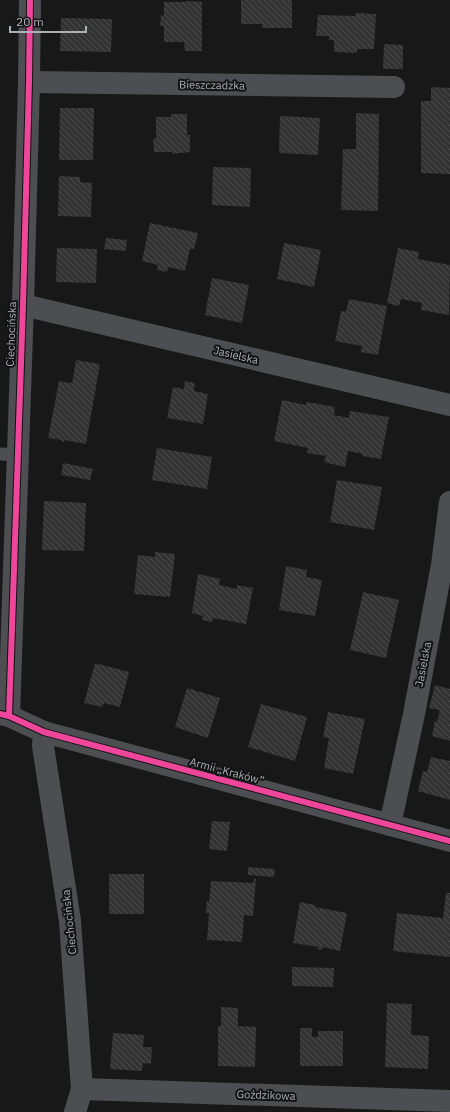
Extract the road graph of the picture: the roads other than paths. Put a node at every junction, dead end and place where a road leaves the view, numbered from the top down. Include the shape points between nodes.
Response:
1 (30, 0) edge
2 (29, 82) junction
3 (394, 87) dead end
4 (23, 305) junction
5 (450, 405) edge
6 (9, 454) edge
7 (450, 502) edge
8 (4, 715) edge
9 (44, 732) junction
10 (390, 825) junction
11 (450, 841) edge
12 (82, 1089) junction
13 (450, 1101) edge
14 (75, 1112) edge

1 - 2 street, Ciechocińska
2 - 3 street, Bieszczadzka
2 - 4 street, Ciechocińska
4 - 5 street, Jasielska
4 - 6 street, Ciechocińska
6 - 8 street, Ciechocińska
7 - 10 street, Jasielska via 442,565
8 - 9 street, Armii „Kraków”
9 - 10 street, Armii „Kraków”
9 - 12 street, Ciechocińska via 43,746 70,921
10 - 11 street, Armii „Kraków”
12 - 13 street, Goździkowa
12 - 14 street, Ciechocińska

